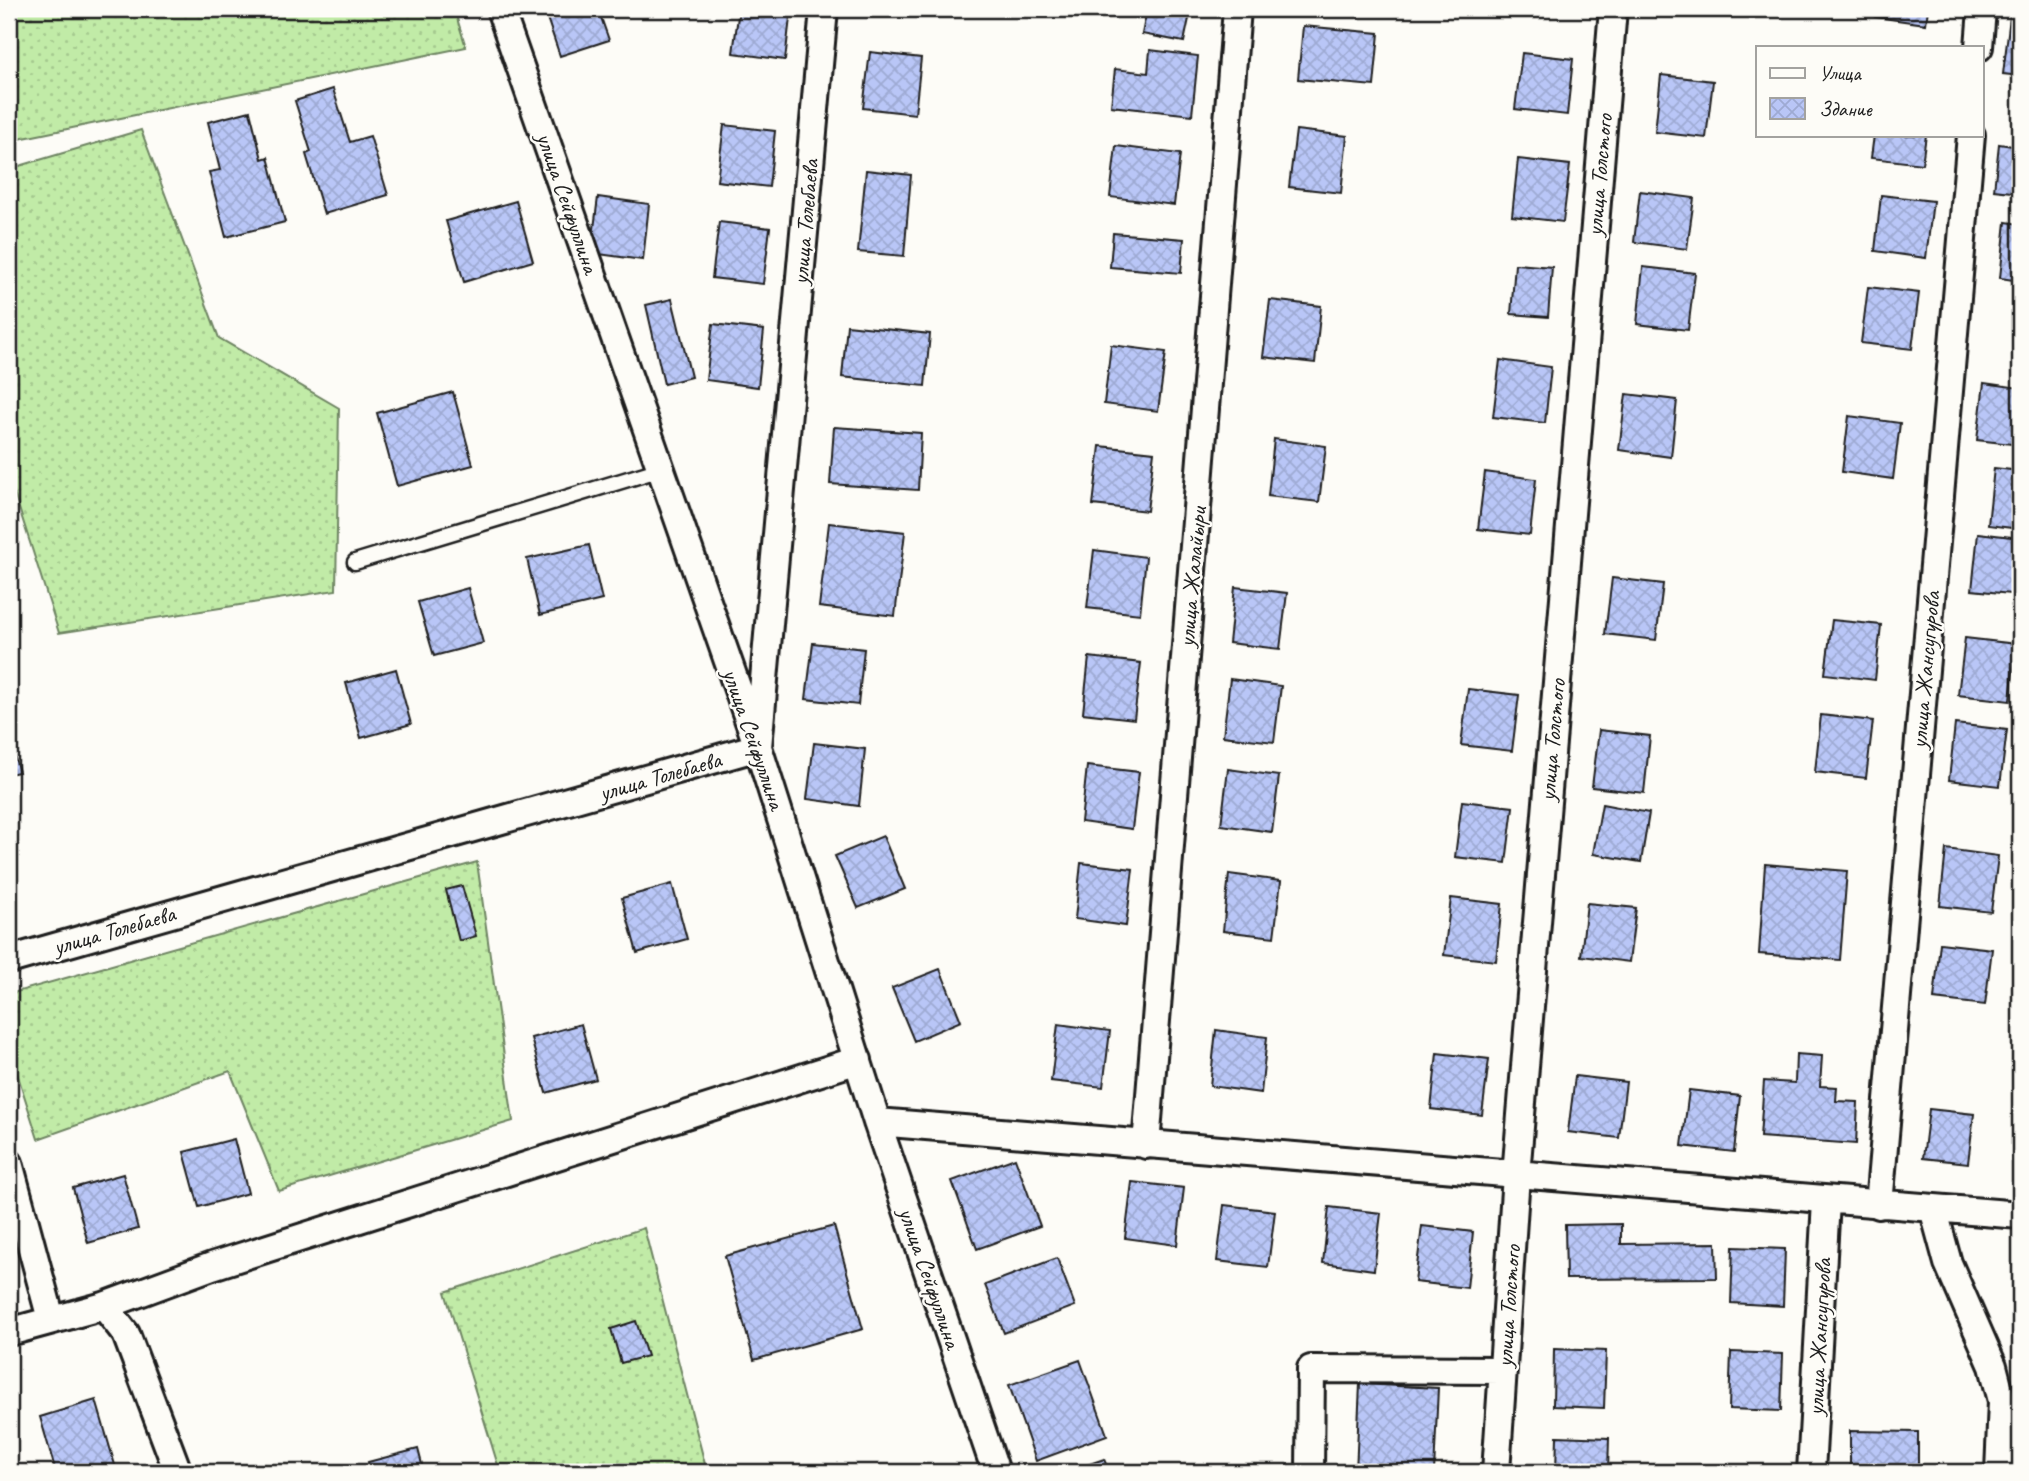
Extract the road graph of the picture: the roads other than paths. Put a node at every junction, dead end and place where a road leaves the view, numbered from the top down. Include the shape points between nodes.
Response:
1 (500, 9) edge
2 (824, 9) edge
3 (1237, 9) edge
4 (1613, 9) edge
5 (1982, 9) edge
6 (1979, 46) edge
7 (1971, 136) edge
8 (661, 470) junction
9 (355, 562) dead end
10 (758, 747) junction
11 (9, 960) edge
12 (858, 1060) junction
13 (877, 1122) junction
14 (1146, 1145) junction
15 (9, 1163) edge
16 (1516, 1175) junction
17 (1826, 1201) junction
18 (1878, 1205) junction
19 (1933, 1208) junction
20 (2020, 1216) edge
21 (104, 1306) junction
22 (51, 1319) junction
23 (9, 1332) edge
24 (1503, 1370) junction
25 (178, 1472) edge
26 (996, 1472) edge
27 (1310, 1472) edge
28 (1496, 1472) edge
29 (1811, 1472) edge
30 (1999, 1472) edge

1 - 8 street, улица Сейфуллина
2 - 10 street, улица Толебаева
3 - 14 street, улица Жалайыри
4 - 16 street, улица Толстого
5 - 6 street
7 - 18 street, улица Жансугурова
8 - 9 lane
8 - 10 street, улица Сейфуллина
10 - 11 street, улица Толебаева
10 - 12 street, улица Сейфуллина
12 - 13 street, улица Сейфуллина
12 - 21 street via 212,1266
13 - 14 street
13 - 26 street, улица Сейфуллина
14 - 16 street
15 - 22 street
16 - 17 street
16 - 24 street, улица Толстого
17 - 18 street
17 - 29 street, улица Жансугурова
18 - 19 street
19 - 20 street
19 - 30 street via 1948,1263 2002,1401
21 - 22 street
21 - 25 street via 126,1334
22 - 23 street
24 - 27 street via 1311,1369
24 - 28 street, улица Толстого

